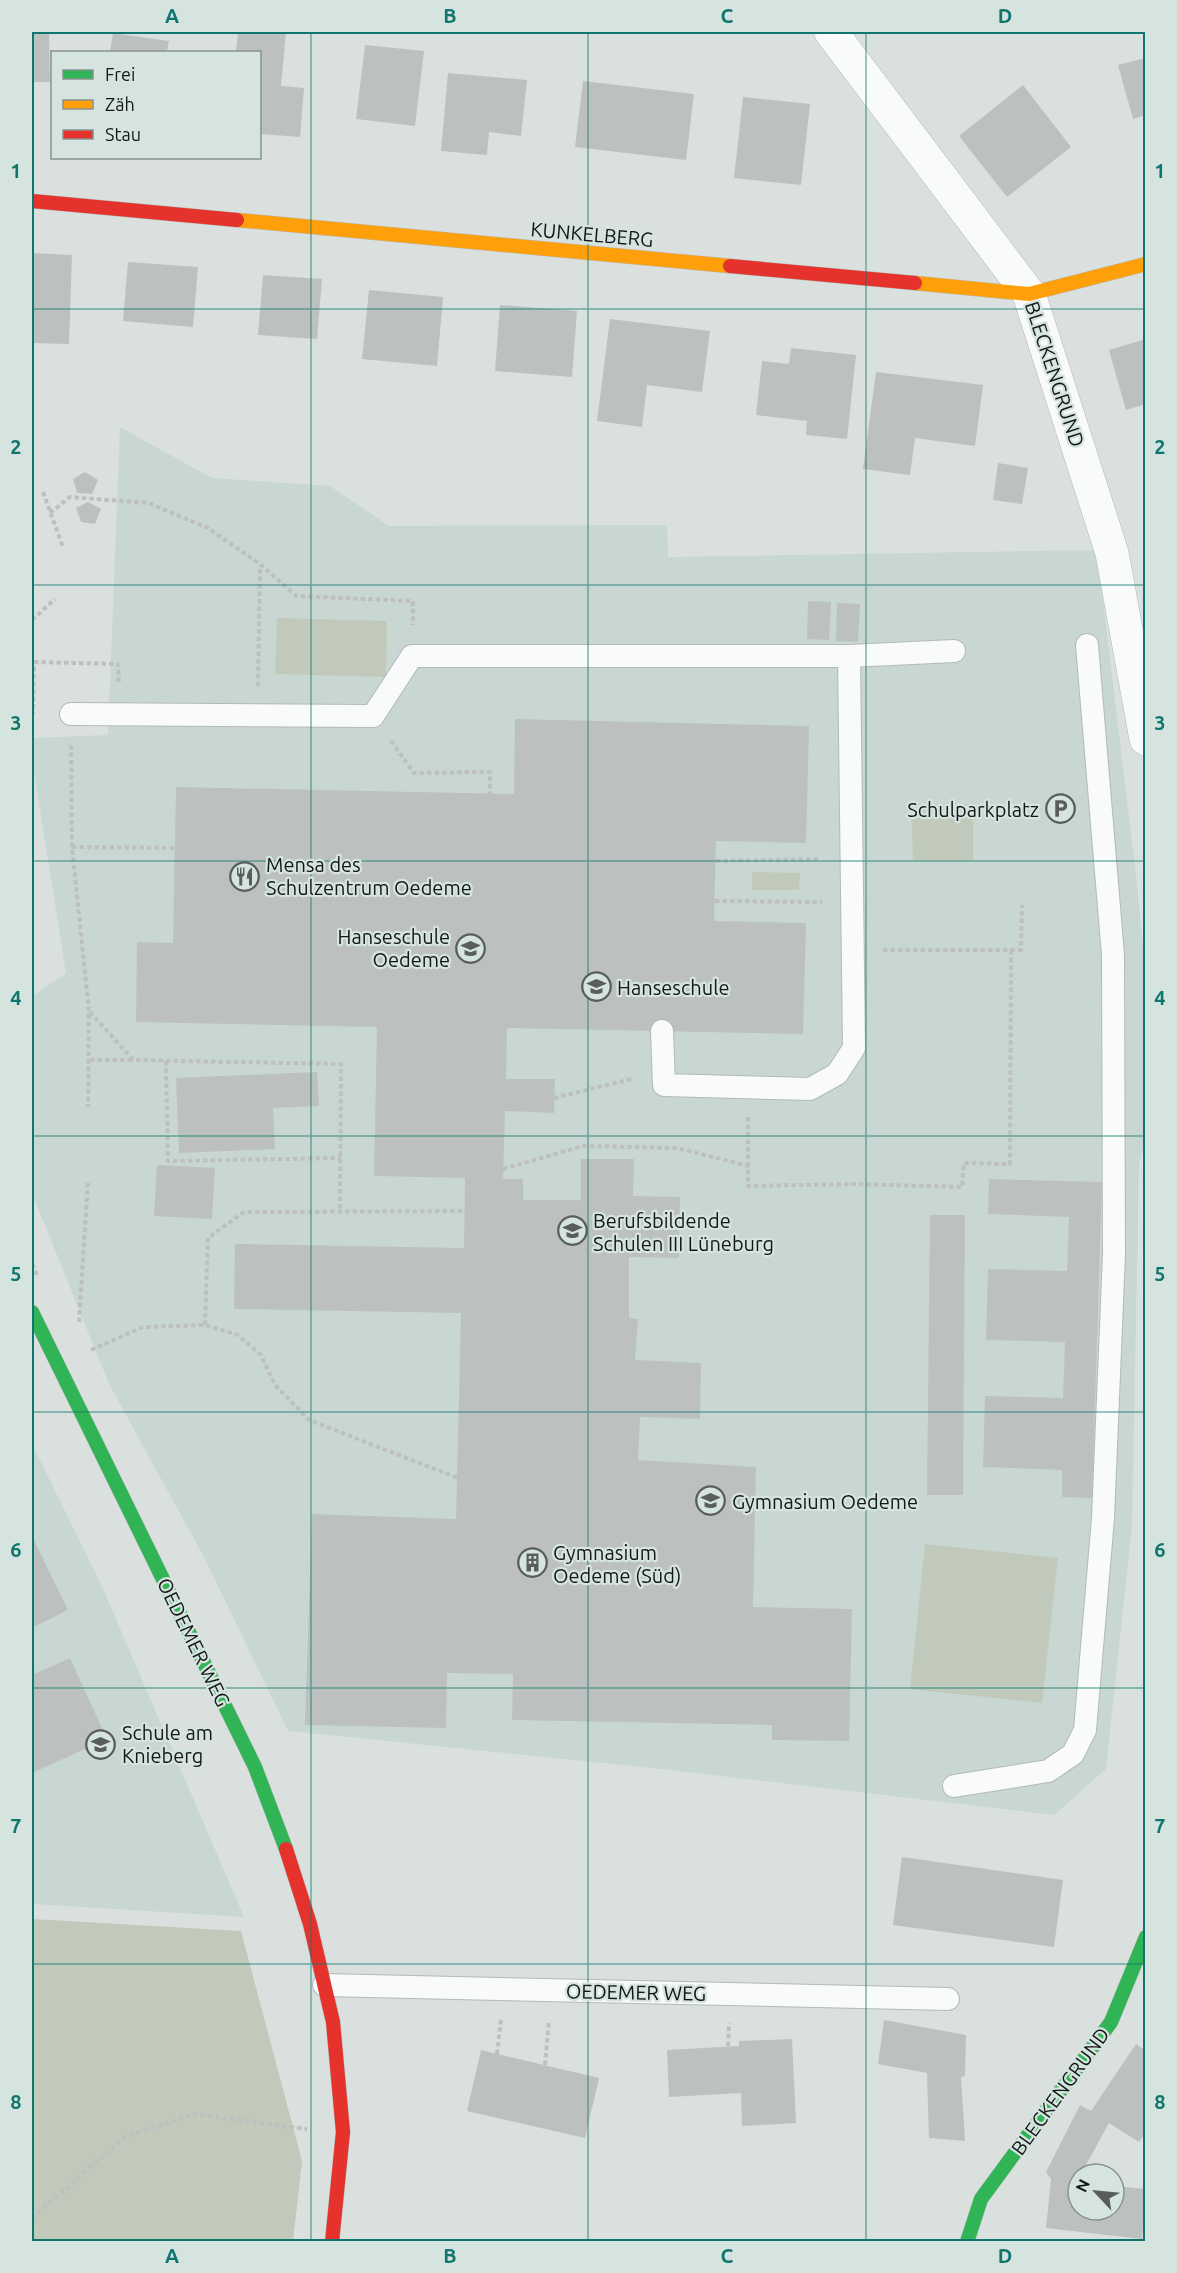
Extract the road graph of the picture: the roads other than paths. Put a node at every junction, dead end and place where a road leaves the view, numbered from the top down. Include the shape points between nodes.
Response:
1 (831, 32) edge
2 (32, 201) edge
3 (1146, 264) edge
4 (1029, 294) junction
5 (1087, 645) dead end
6 (954, 651) dead end
7 (849, 656) junction
8 (71, 714) road end
9 (1146, 739) edge
10 (662, 1031) dead end
11 (32, 1312) edge
12 (954, 1786) dead end
13 (1146, 1937) edge
14 (324, 1985) junction
15 (948, 1999) dead end
16 (332, 2241) edge
17 (967, 2241) edge

1 - 4 street, BLECKENGRUND
2 - 4 street, KUNKELBERG
3 - 4 street, KUNKELBERG
4 - 9 street, BLECKENGRUND via 1112,553
5 - 12 lane via 1113,955 1114,1254 1103,1518 1085,1730 1073,1754 1048,1771
6 - 7 lane
7 - 8 lane via 412,656 373,716
7 - 10 lane via 854,1048 837,1074 810,1089 664,1085
11 - 14 street, OEDEMER WEG via 255,1767 284,1841
13 - 17 street, BLECKENGRUND via 1111,2022 981,2199
14 - 15 lane, OEDEMER WEG
14 - 16 street, OEDEMER WEG via 333,2022 343,2132

